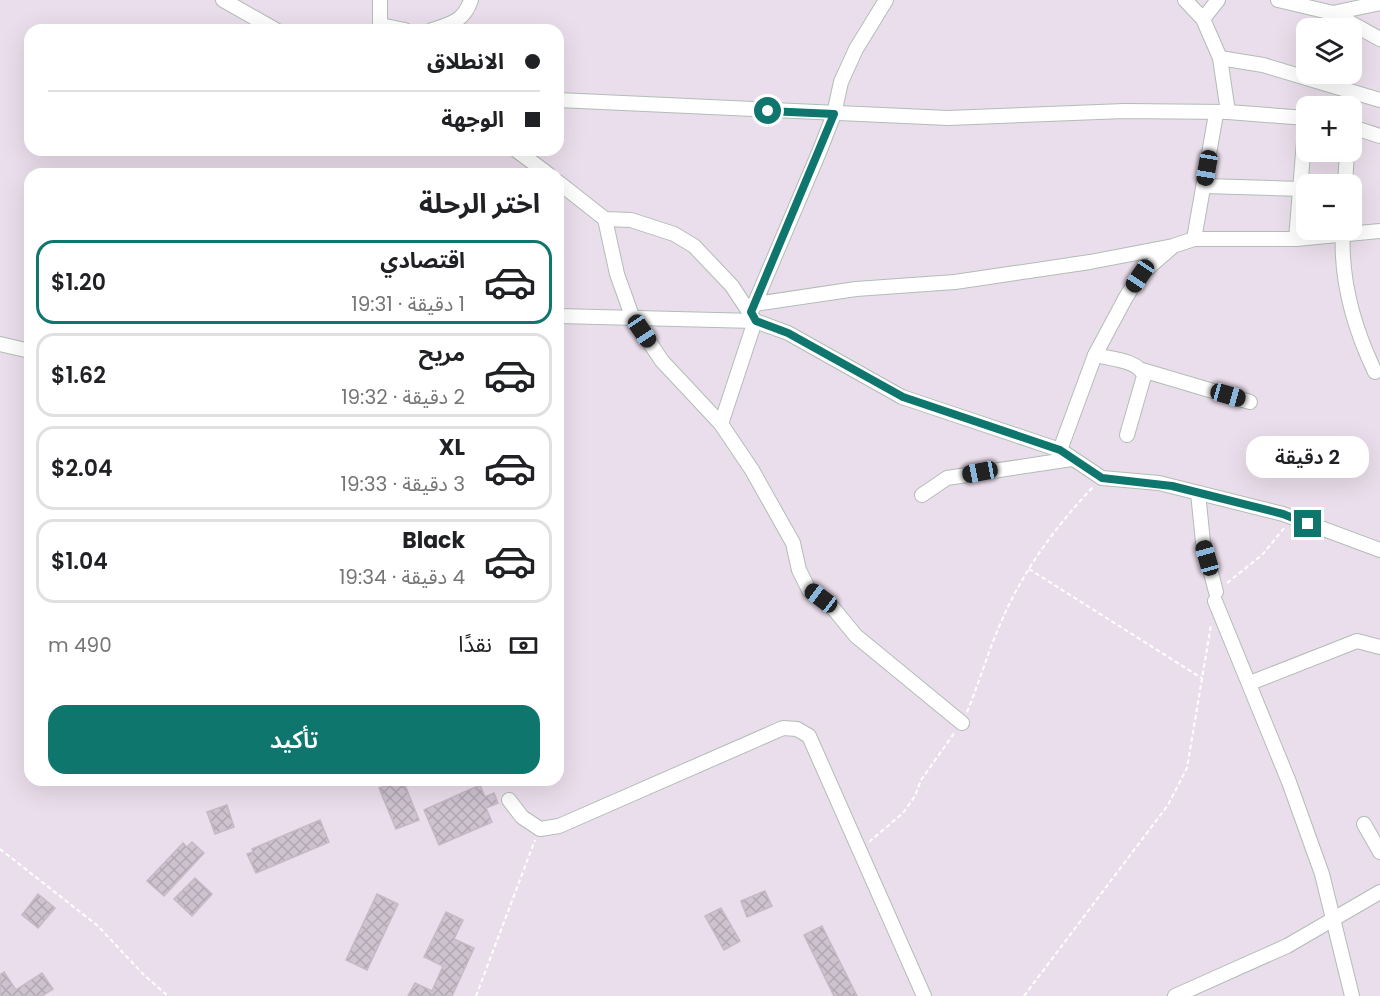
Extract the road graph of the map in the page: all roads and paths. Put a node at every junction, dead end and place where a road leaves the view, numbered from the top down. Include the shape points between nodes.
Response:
1 (223, 0) edge
2 (380, 0) edge
3 (471, 0) edge
4 (886, 0) edge
5 (1185, 0) edge
6 (1278, 0) edge
7 (1380, 3) edge
8 (1211, 7) edge
9 (1333, 13) junction
10 (265, 24) edge
11 (380, 24) edge
12 (453, 24) edge
13 (1380, 39) edge
14 (1220, 58) junction
15 (564, 100) edge
16 (1380, 100) edge
17 (1222, 113) junction
18 (834, 114) junction
19 (1296, 117) edge
20 (1362, 130) edge
21 (1380, 136) edge
22 (524, 156) edge
23 (540, 168) edge
24 (1204, 186) junction
25 (564, 187) edge
26 (1296, 189) edge
27 (605, 219) junction
28 (1362, 231) edge
29 (1380, 231) edge
30 (1194, 239) junction
31 (1296, 239) edge
32 (1343, 240) edge
33 (1173, 246) junction
34 (754, 312) junction
35 (564, 316) edge
36 (632, 316) junction
37 (0, 344) edge
38 (24, 350) edge
39 (1095, 355) junction
40 (1142, 370) junction
41 (1375, 372) dead end
42 (1250, 402) dead end
43 (721, 424) junction
44 (1126, 435) dead end
45 (1060, 450) junction
46 (1072, 459) junction
47 (1102, 478) junction
48 (1198, 493) junction
49 (922, 495) dead end
50 (1293, 516) junction
51 (1380, 550) edge
52 (1029, 569) junction
53 (1215, 596) junction
54 (1380, 647) edge
55 (1203, 679) junction
56 (1250, 683) junction
57 (962, 723) junction
58 (508, 800) dead end
59 (1364, 824) dead end
60 (540, 829) junction
61 (0, 849) edge
62 (859, 850) junction
63 (1380, 852) edge
64 (1380, 892) edge
65 (1335, 919) junction
66 (168, 996) edge
67 (476, 996) edge
68 (924, 996) edge
69 (1024, 996) edge
70 (1175, 996) edge
71 (1352, 996) edge

1 - 10 street
2 - 11 street
3 - 12 street
4 - 18 street via 850,60
5 - 8 street
6 - 9 street
7 - 9 street
8 - 14 street
9 - 13 street
14 - 16 street via 1263,65
14 - 17 street
15 - 18 street
17 - 18 street via 1124,111 948,118
17 - 19 street
17 - 24 street
18 - 34 street
20 - 21 street
22 - 23 street
24 - 26 street
24 - 30 street
25 - 27 street
27 - 34 street via 631,220 674,234 694,246
27 - 36 street via 616,274
28 - 29 street
30 - 31 street
30 - 33 street
32 - 41 street via 1348,295 1358,335
33 - 34 street via 955,282 856,288
33 - 39 street via 1140,276
34 - 36 street
34 - 43 street
34 - 45 street via 903,397
35 - 36 street
36 - 43 street via 662,361
37 - 38 street
39 - 40 street
39 - 45 street
40 - 42 street
40 - 44 street via 1144,376
43 - 57 street via 793,543 799,570 809,590 833,608 856,636
45 - 46 street
46 - 47 street
46 - 49 street via 948,478
47 - 48 street via 1159,483
47 - 52 path via 1066,515
48 - 50 street
48 - 53 street via 1203,542
50 - 51 street
50 - 53 path via 1262,555
52 - 55 path
52 - 57 path via 1002,620
53 - 55 path
53 - 56 street
54 - 56 street via 1357,641
55 - 69 path via 1181,783
56 - 65 street via 1289,782
57 - 62 path via 921,780 903,813
58 - 60 street via 522,817
59 - 63 street
60 - 62 street via 560,826 783,728 797,729 809,736
60 - 67 path
61 - 66 path via 98,927
62 - 68 street
64 - 65 street
65 - 70 street via 1287,946
65 - 71 street

